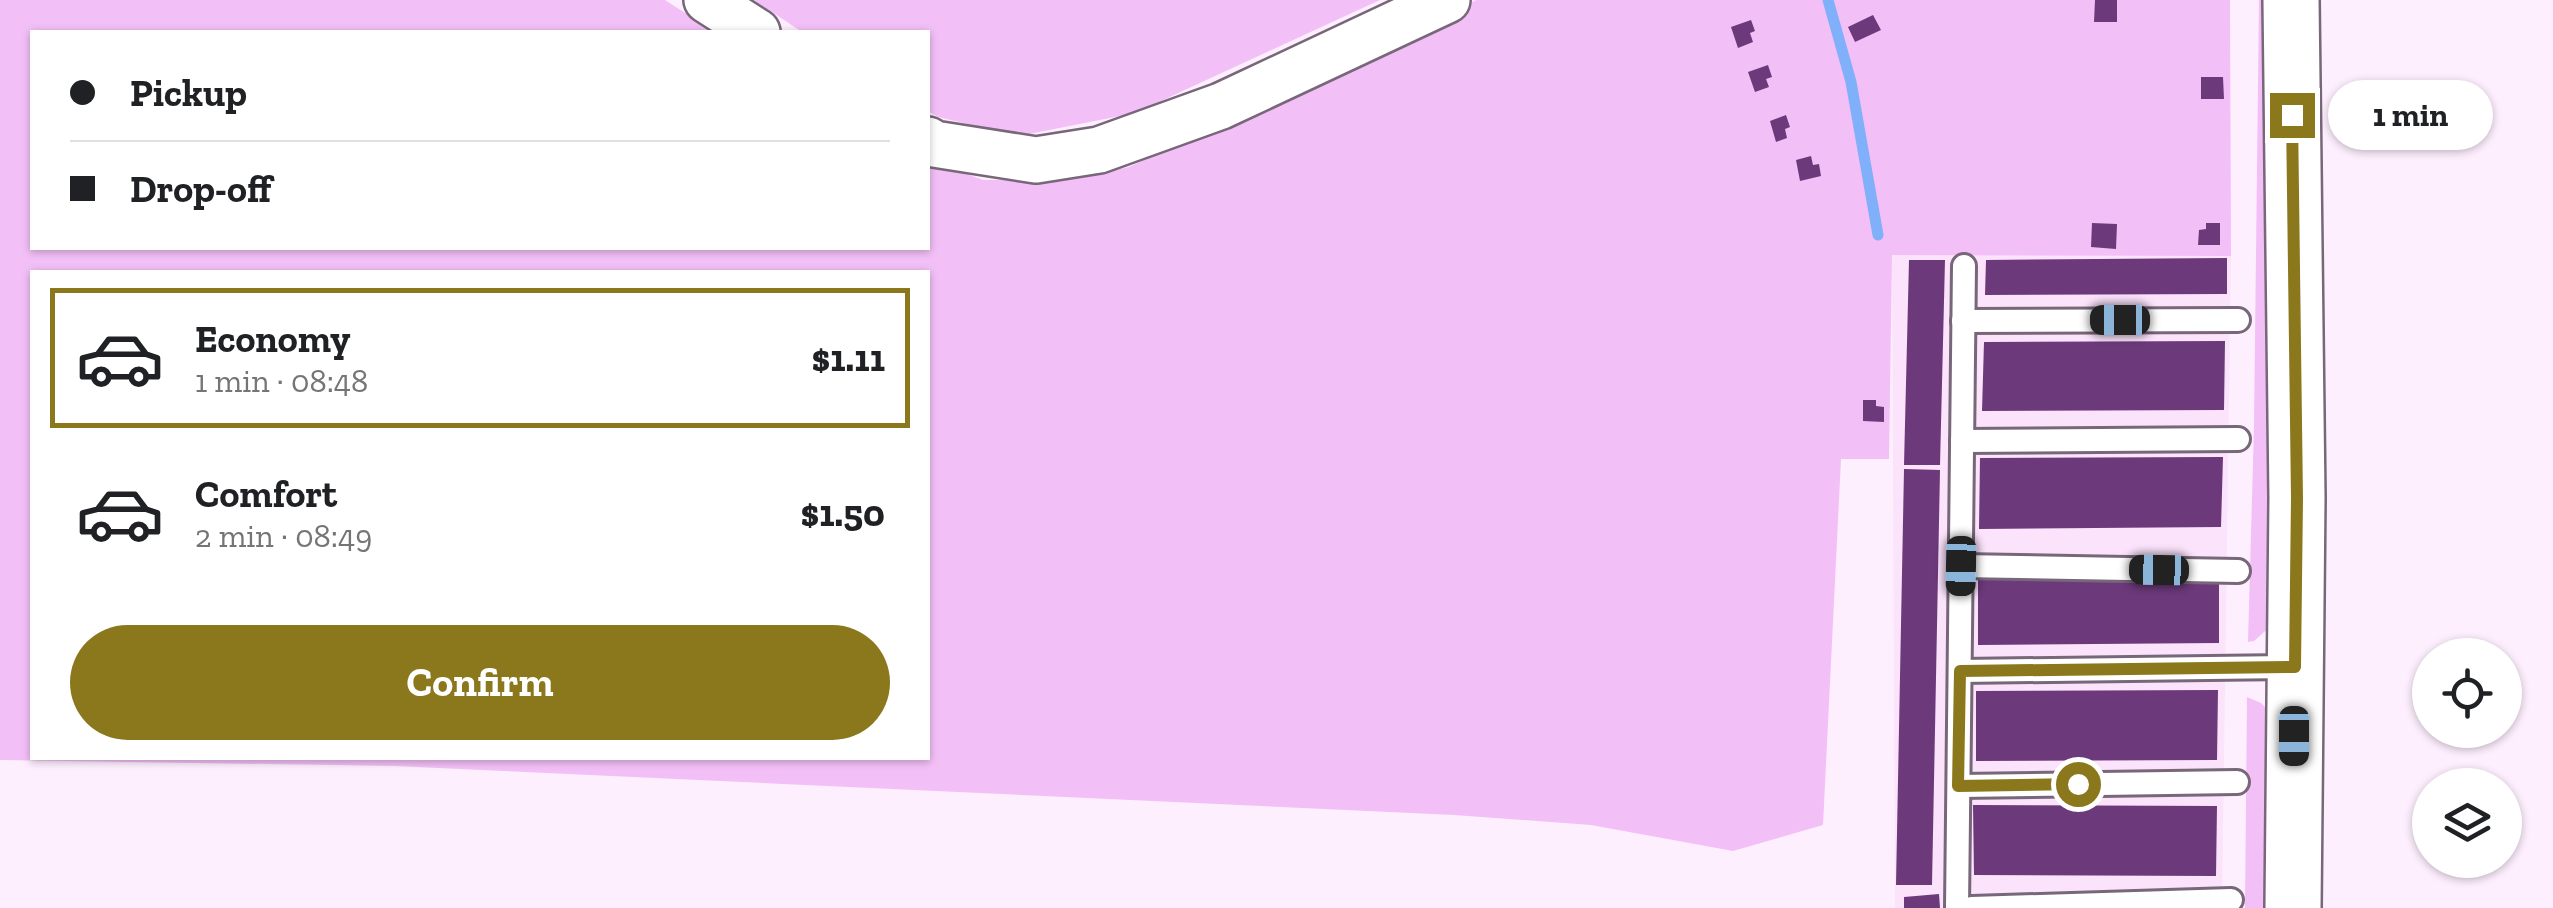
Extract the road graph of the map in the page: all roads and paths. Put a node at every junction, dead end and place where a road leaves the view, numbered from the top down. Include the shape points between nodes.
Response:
1 (707, 0) edge
2 (1447, 0) edge
3 (2290, 0) edge
4 (754, 30) edge
5 (930, 141) edge
6 (1964, 266) dead end
7 (2238, 320) dead end
8 (1964, 321) junction
9 (2238, 439) dead end
10 (1962, 441) junction
11 (1961, 566) junction
12 (2238, 571) dead end
13 (2295, 667) junction
14 (1960, 671) junction
15 (2237, 782) dead end
16 (1958, 786) junction
17 (2231, 900) dead end
18 (1957, 908) edge
19 (1972, 908) edge
20 (2293, 908) edge

1 - 4 street
2 - 5 street via 1221,106 1099,150 1036,160
3 - 13 street
6 - 8 lane
7 - 8 lane
8 - 10 lane
9 - 10 lane
10 - 11 lane
11 - 12 lane
11 - 14 lane
13 - 14 lane
13 - 20 street
14 - 16 lane
15 - 16 lane
16 - 18 lane
17 - 19 lane

